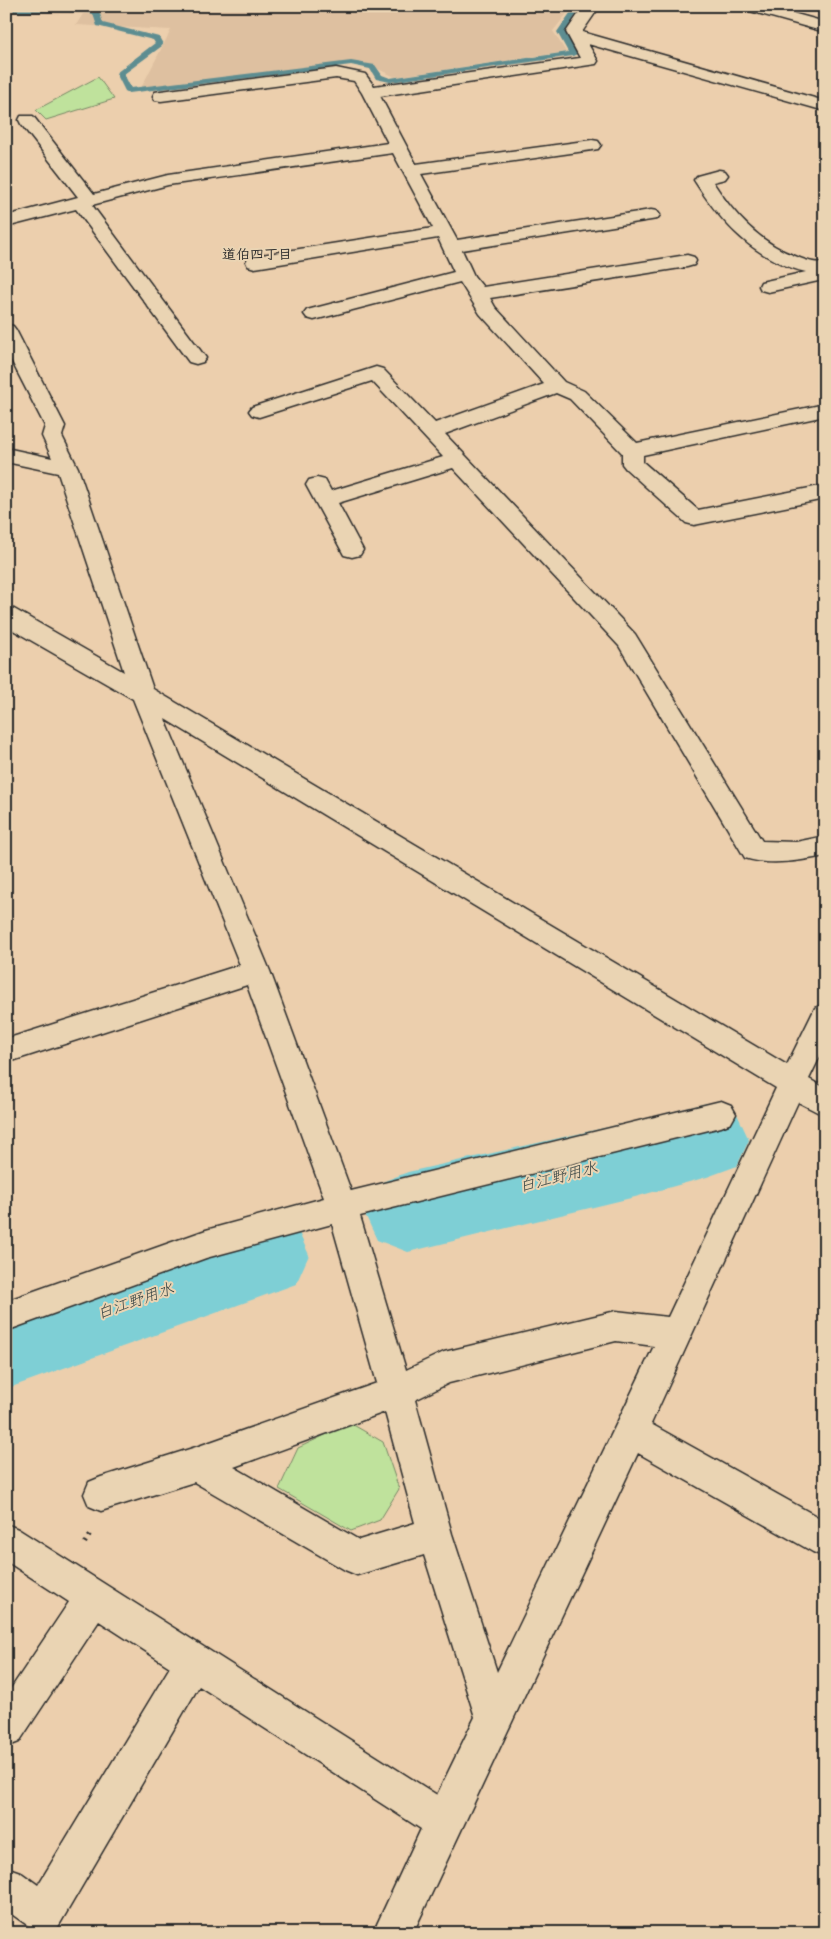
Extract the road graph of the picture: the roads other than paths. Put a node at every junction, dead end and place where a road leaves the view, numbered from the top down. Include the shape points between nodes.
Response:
1 (592, 6) edge
2 (748, 6) edge
3 (825, 27) edge
4 (576, 34) junction
5 (370, 92) junction
6 (161, 96) dead end
7 (825, 106) edge
8 (27, 120) dead end
9 (592, 145) dead end
10 (397, 147) junction
11 (410, 170) junction
12 (720, 175) dead end
13 (85, 201) junction
14 (651, 215) dead end
15 (6, 222) edge
16 (448, 239) junction
17 (687, 261) dead end
18 (255, 262) dead end
19 (820, 269) edge
20 (465, 275) junction
21 (768, 286) dead end
22 (478, 294) junction
23 (314, 314) dead end
24 (6, 330) edge
25 (196, 358) dead end
26 (557, 386) junction
27 (825, 410) edge
28 (259, 411) dead end
29 (431, 432) junction
30 (632, 451) junction
31 (6, 455) edge
32 (457, 460) junction
33 (67, 468) junction
34 (825, 492) edge
35 (352, 550) dead end
36 (6, 615) edge
37 (144, 694) junction
38 (825, 846) edge
39 (256, 971) junction
40 (825, 1016) edge
41 (6, 1052) edge
42 (792, 1082) junction
43 (825, 1103) edge
44 (721, 1114) dead end
45 (342, 1207) junction
46 (6, 1316) edge
47 (676, 1332) junction
48 (396, 1392) junction
49 (632, 1431) junction
50 (196, 1464) junction
51 (101, 1494) road end
52 (435, 1534) junction
53 (825, 1540) edge
54 (6, 1541) edge
55 (93, 1598) junction
56 (193, 1662) junction
57 (494, 1720) junction
58 (6, 1729) edge
59 (444, 1821) junction
60 (6, 1886) edge
61 (393, 1933) edge

1 - 4 street via 574,32
2 - 3 street
4 - 5 street via 590,61
4 - 7 street
5 - 6 street via 359,77 336,73
5 - 10 street
8 - 13 street
9 - 11 street
10 - 11 street
10 - 13 street via 168,180
11 - 16 street
12 - 19 street via 703,180 743,233 774,256
13 - 15 street
13 - 25 street
14 - 16 street
16 - 18 street
16 - 20 street
17 - 22 street
19 - 21 street via 816,276
20 - 22 street
20 - 23 street
22 - 26 street via 487,310
24 - 33 street via 55,426 52,436
26 - 29 street
26 - 30 street via 577,395
27 - 30 street
28 - 29 street via 376,373
29 - 32 street
30 - 34 street via 633,464 694,518
31 - 33 street
32 - 35 street via 321,492
32 - 38 street via 627,640 754,851 796,852
33 - 37 street
36 - 37 street
37 - 39 street
37 - 42 street
39 - 41 street
39 - 45 street
40 - 42 street
42 - 43 street
42 - 47 street
44 - 45 street
45 - 46 street via 206,1244
45 - 48 street
47 - 48 street via 616,1326 444,1368
47 - 49 street
48 - 50 street
48 - 52 street
49 - 53 street
49 - 57 street
50 - 51 street
50 - 52 street via 357,1558
52 - 57 street
54 - 55 street
55 - 56 street
55 - 58 street
56 - 59 street
56 - 60 street via 44,1913
57 - 59 street
59 - 61 street

